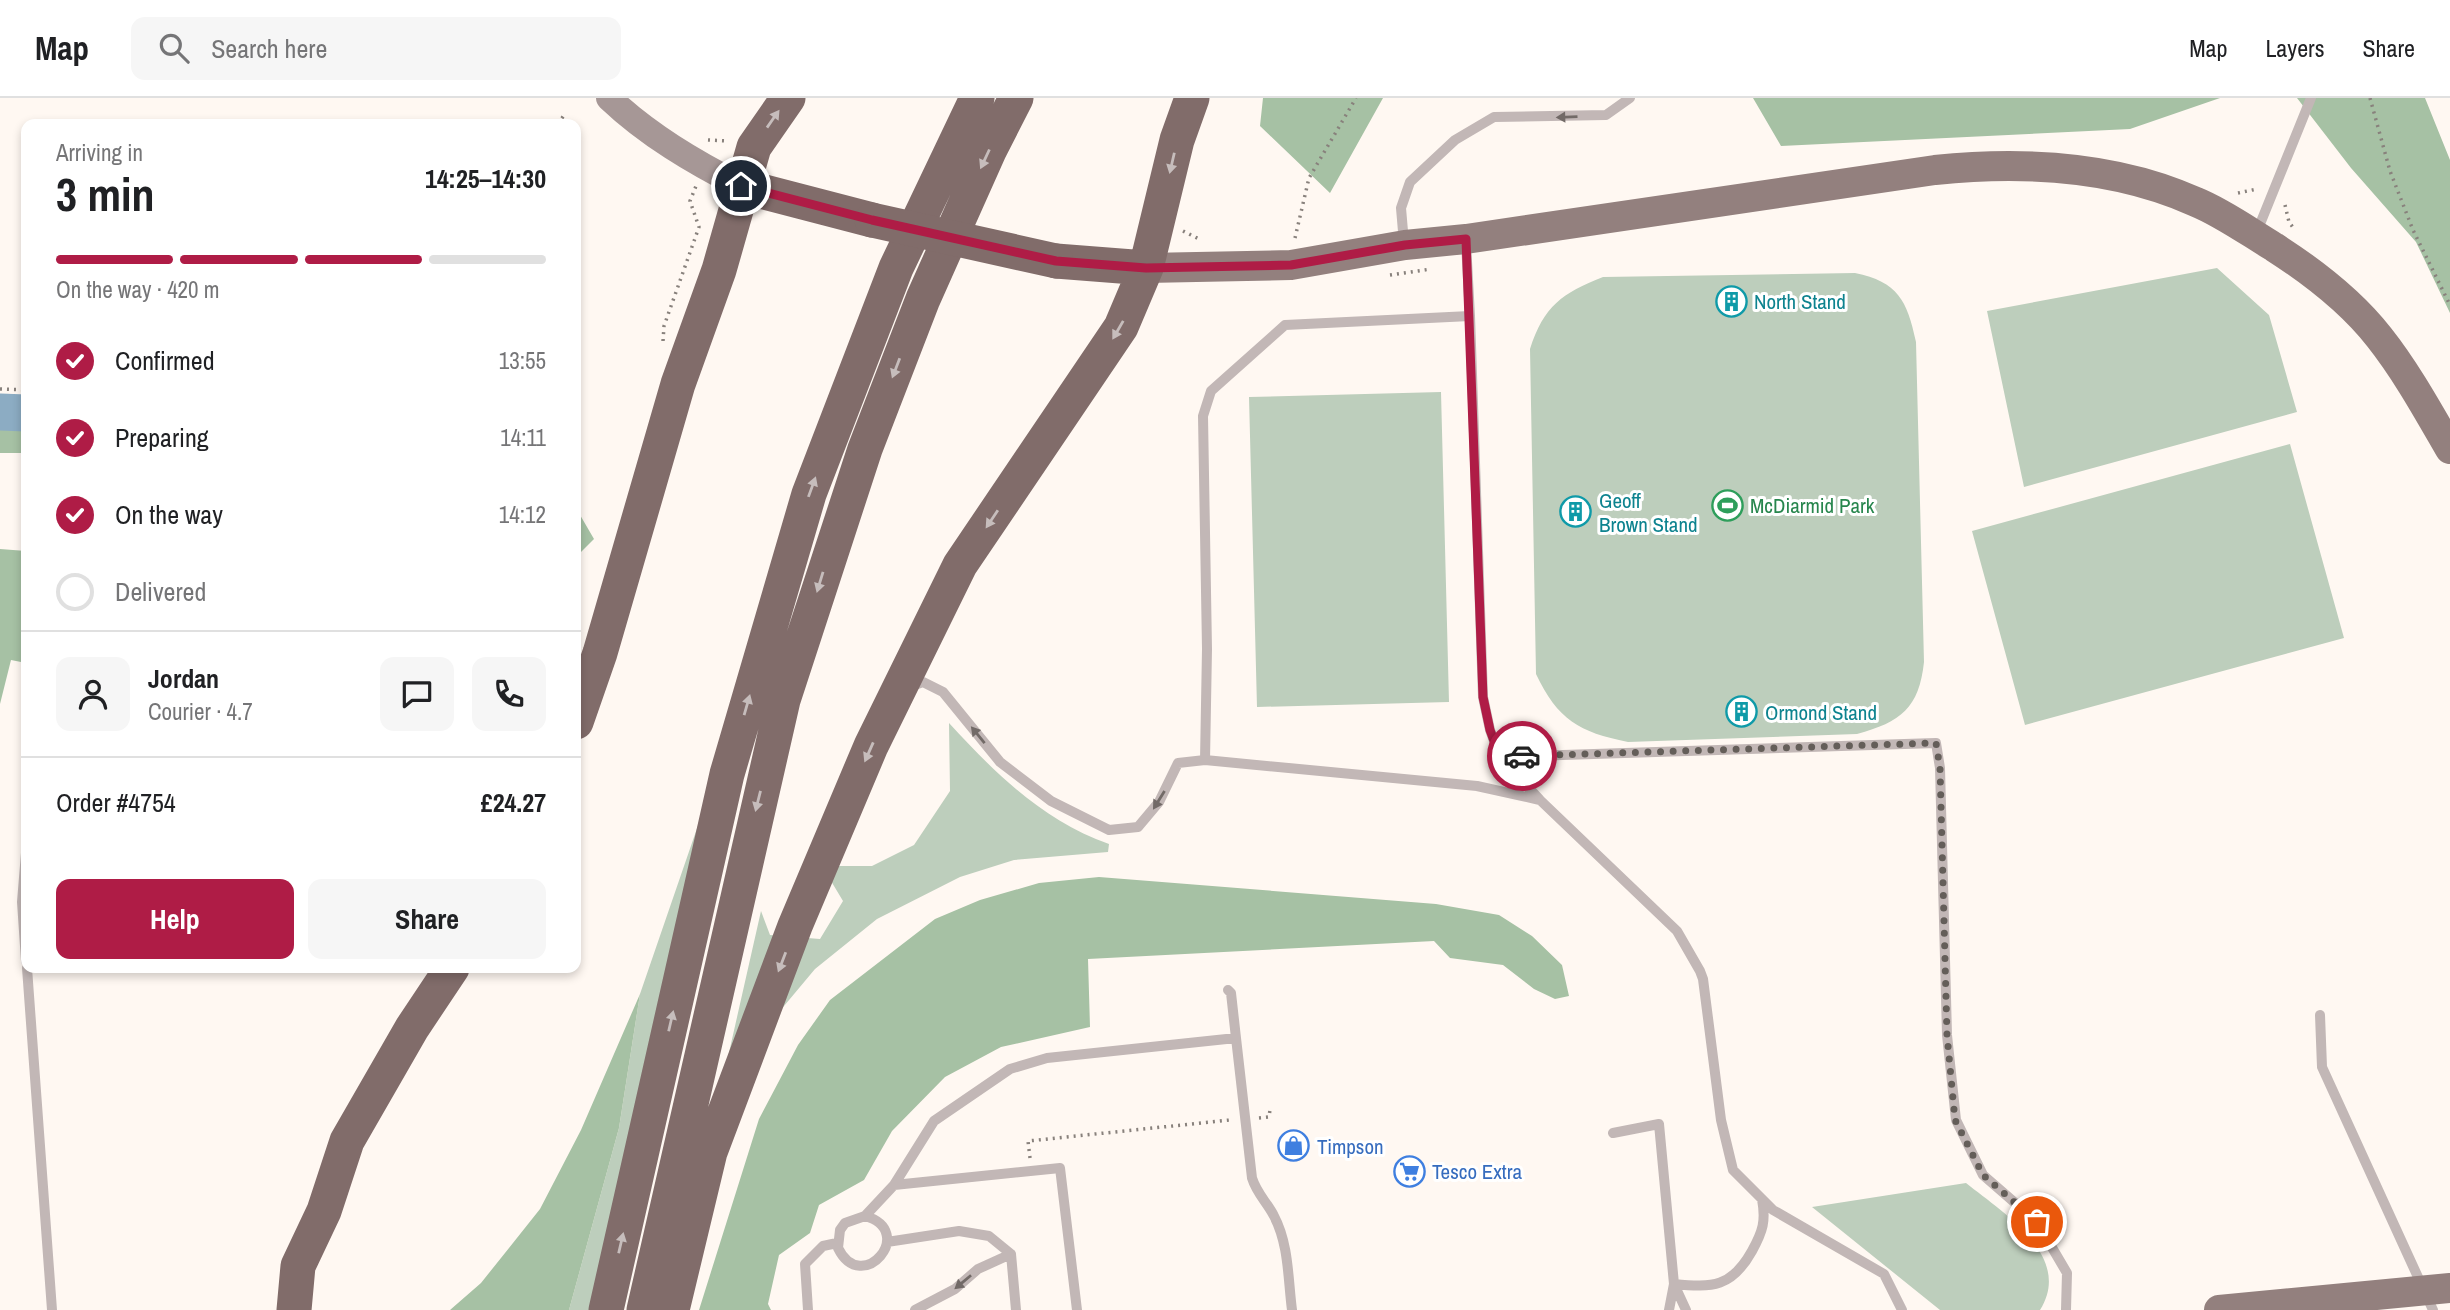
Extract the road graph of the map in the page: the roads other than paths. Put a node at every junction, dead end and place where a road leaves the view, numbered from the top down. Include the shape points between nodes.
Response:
1 (609, 98) edge
2 (788, 98) edge
3 (977, 98) edge
4 (1016, 98) edge
5 (1192, 98) edge
6 (1630, 98) edge
7 (2311, 98) edge
8 (741, 186) junction
9 (2255, 236) junction
10 (1466, 239) junction
11 (1405, 245) junction
12 (1146, 268) junction
13 (1470, 316) junction
14 (2450, 449) edge
15 (899, 690) junction
16 (581, 708) edge
17 (1500, 757) junction
18 (1205, 760) junction
19 (1540, 800) junction
20 (27, 973) edge
21 (449, 973) edge
22 (1228, 990) dead end
23 (2320, 1015) dead end
24 (1236, 1038) junction
25 (1613, 1133) dead end
26 (894, 1185) junction
27 (1762, 1199) junction
28 (865, 1216) junction
29 (887, 1242) junction
30 (837, 1243) junction
31 (1011, 1254) junction
32 (1674, 1284) junction
33 (2436, 1297) edge
34 (310, 1303) edge
35 (52, 1310) edge
36 (607, 1310) edge
37 (644, 1310) edge
38 (672, 1310) edge
39 (808, 1310) edge
40 (915, 1310) edge
41 (1016, 1310) edge
42 (1077, 1310) edge
43 (1292, 1310) edge
44 (1668, 1310) edge
45 (1686, 1310) edge
46 (1902, 1310) edge
47 (2066, 1310) edge
48 (2219, 1310) edge

1 - 8 main road via 688,158
8 -> 2 highway via 754,147
36 -> 3 highway via 727,774 799,527 897,268
4 -> 37 highway via 923,299 865,449 783,700
5 -> 12 highway via 1177,140
6 -> 11 lane via 1606,115 1494,117 1455,140 1410,182 1401,208
7 - 9 lane
8 - 12 highway, bridge via 1056,261
8 - 16 highway via 719,270 678,384
9 - 10 main road via 2197,202 2141,182 2041,165 1992,164
9 - 14 main road via 2304,267 2379,336
10 - 11 main road
10 - 13 lane
11 - 12 main road via 1291,265
12 -> 15 highway via 1121,327 960,565
13 - 17 lane via 1483,697
13 - 18 lane via 1284,325 1211,391 1203,416
18 -> 15 lane via 1178,763 1159,802 1138,827 1109,830 1051,801 1000,762 943,692 923,682
15 -> 38 highway via 795,926 710,1152
17 - 19 lane
17 - 47 lane via 1936,743 1947,1035 1955,1120 1983,1175 2037,1222 2067,1273
18 - 19 lane via 1477,786
19 - 27 lane via 1677,931 1703,979 1721,1121 1733,1170
20 - 35 lane
21 - 34 highway via 347,1142 324,1211 298,1266
22 - 24 lane
23 - 33 lane via 2322,1067
24 - 26 lane via 1047,1058 1010,1069 934,1121
24 - 43 lane via 1252,1178 1283,1242
25 - 32 lane via 1659,1124
26 - 28 lane
26 - 42 lane via 1060,1168
27 - 32 lane via 1766,1224 1737,1275 1703,1287
27 - 46 lane via 1773,1210 1884,1275
28 - 29 lane via 878,1221
28 - 30 lane via 845,1223
29 - 30 lane via 882,1256 862,1266 850,1263
29 - 31 lane via 959,1231 989,1236
30 - 39 lane via 823,1246 805,1264
31 -> 40 lane via 978,1269 955,1289
31 - 41 lane
32 - 44 lane
32 - 45 lane
33 - 48 main road

